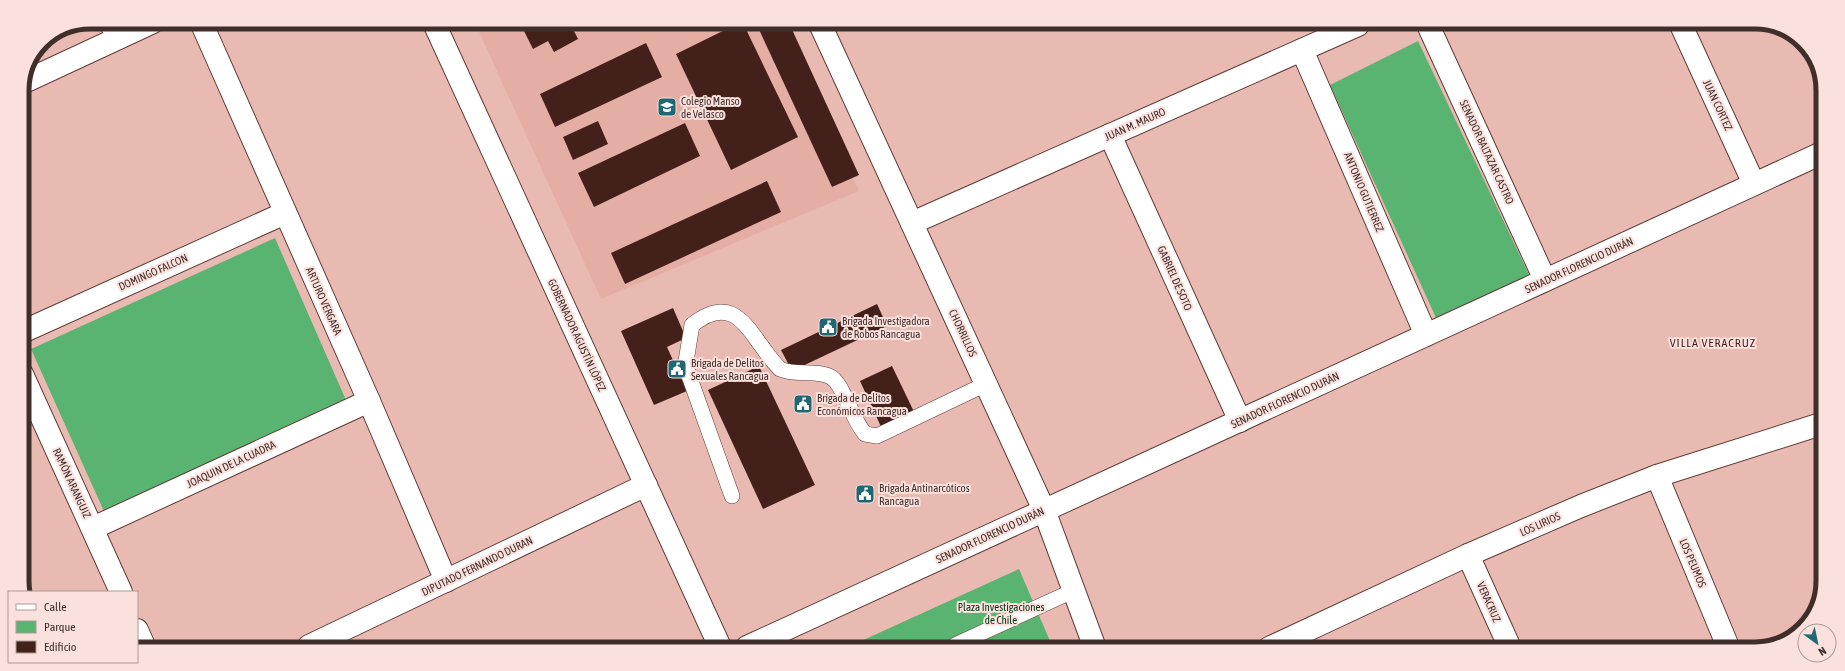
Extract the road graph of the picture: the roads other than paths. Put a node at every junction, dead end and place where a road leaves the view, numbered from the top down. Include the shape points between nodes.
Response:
1 (204, 29) edge
2 (437, 29) edge
3 (822, 29) edge
4 (1349, 29) edge
5 (1430, 29) edge
6 (1683, 29) edge
7 (114, 30) edge
8 (1302, 50) junction
9 (30, 79) edge
10 (1110, 135) junction
11 (1816, 156) edge
12 (1754, 184) junction
13 (285, 213) junction
14 (912, 223) junction
15 (1545, 280) junction
16 (29, 329) edge
17 (1426, 335) junction
18 (986, 384) junction
19 (29, 389) edge
20 (369, 401) junction
21 (1240, 421) junction
22 (1816, 426) edge
23 (1657, 476) junction
24 (646, 485) junction
25 (732, 496) dead end
26 (1044, 510) junction
27 (93, 528) junction
28 (1468, 555) junction
29 (446, 581) junction
30 (1075, 590) junction
31 (121, 591) edge
32 (138, 632) edge
33 (142, 642) edge
34 (317, 642) edge
35 (718, 642) edge
36 (758, 642) edge
37 (962, 642) edge
38 (1093, 642) edge
39 (1283, 642) edge
40 (1507, 642) edge
41 (1726, 642) edge

1 - 13 street, ARTURO VERGARA
2 - 24 street, GOBERNADOR AGUSTÍN LÓPEZ
3 - 14 street, CHORRILLOS
4 - 8 street, JUAN M. MAURO
5 - 15 street, SENADOR BALTAZAR CASTRO
6 - 12 street, JUAN CORTEZ
7 - 9 street
8 - 10 street, JUAN M. MAURO
8 - 17 street, ANTONIO GUTIERREZ
10 - 14 street, JUAN M. MAURO
10 - 21 street, GABRIEL DE SOTO
11 - 12 street, SENADOR FLORENCIO DURÁN
12 - 15 street, SENADOR FLORENCIO DURÁN
13 - 16 street, DOMINGO FALCON
13 - 20 street, ARTURO VERGARA
14 - 18 street, CHORRILLOS
15 - 17 street, SENADOR FLORENCIO DURÁN
17 - 21 street, SENADOR FLORENCIO DURÁN
18 - 25 lane via 877,436 865,434 857,424 837,383 830,376 821,373 788,373 780,369 740,320 730,312 718,311 704,316 692,325 686,361
18 - 26 street, CHORRILLOS
19 - 27 street, RAMÓN ARANGUIZ
20 - 27 street, JOAQUIN DE LA CUADRA
20 - 29 street, ARTURO VERGARA
21 - 26 street, SENADOR FLORENCIO DURÁN
22 - 23 street, LOS LIRIOS
23 - 28 street, LOS LIRIOS
23 - 41 street, LOS PEUMOS
24 - 29 street, DIPUTADO FERNANDO DURAN
24 - 35 street, GOBERNADOR AGUSTÍN LÓPEZ
26 - 30 street, CHORRILLOS
26 - 36 street, SENADOR FLORENCIO DURÁN
27 - 31 street, RAMÓN ARANGUIZ
28 - 39 street, LOS LIRIOS
28 - 40 street, VERACRUZ
29 - 34 street, DIPUTADO FERNANDO DURAN
30 - 37 lane
30 - 38 street, CHORRILLOS
32 - 33 street

